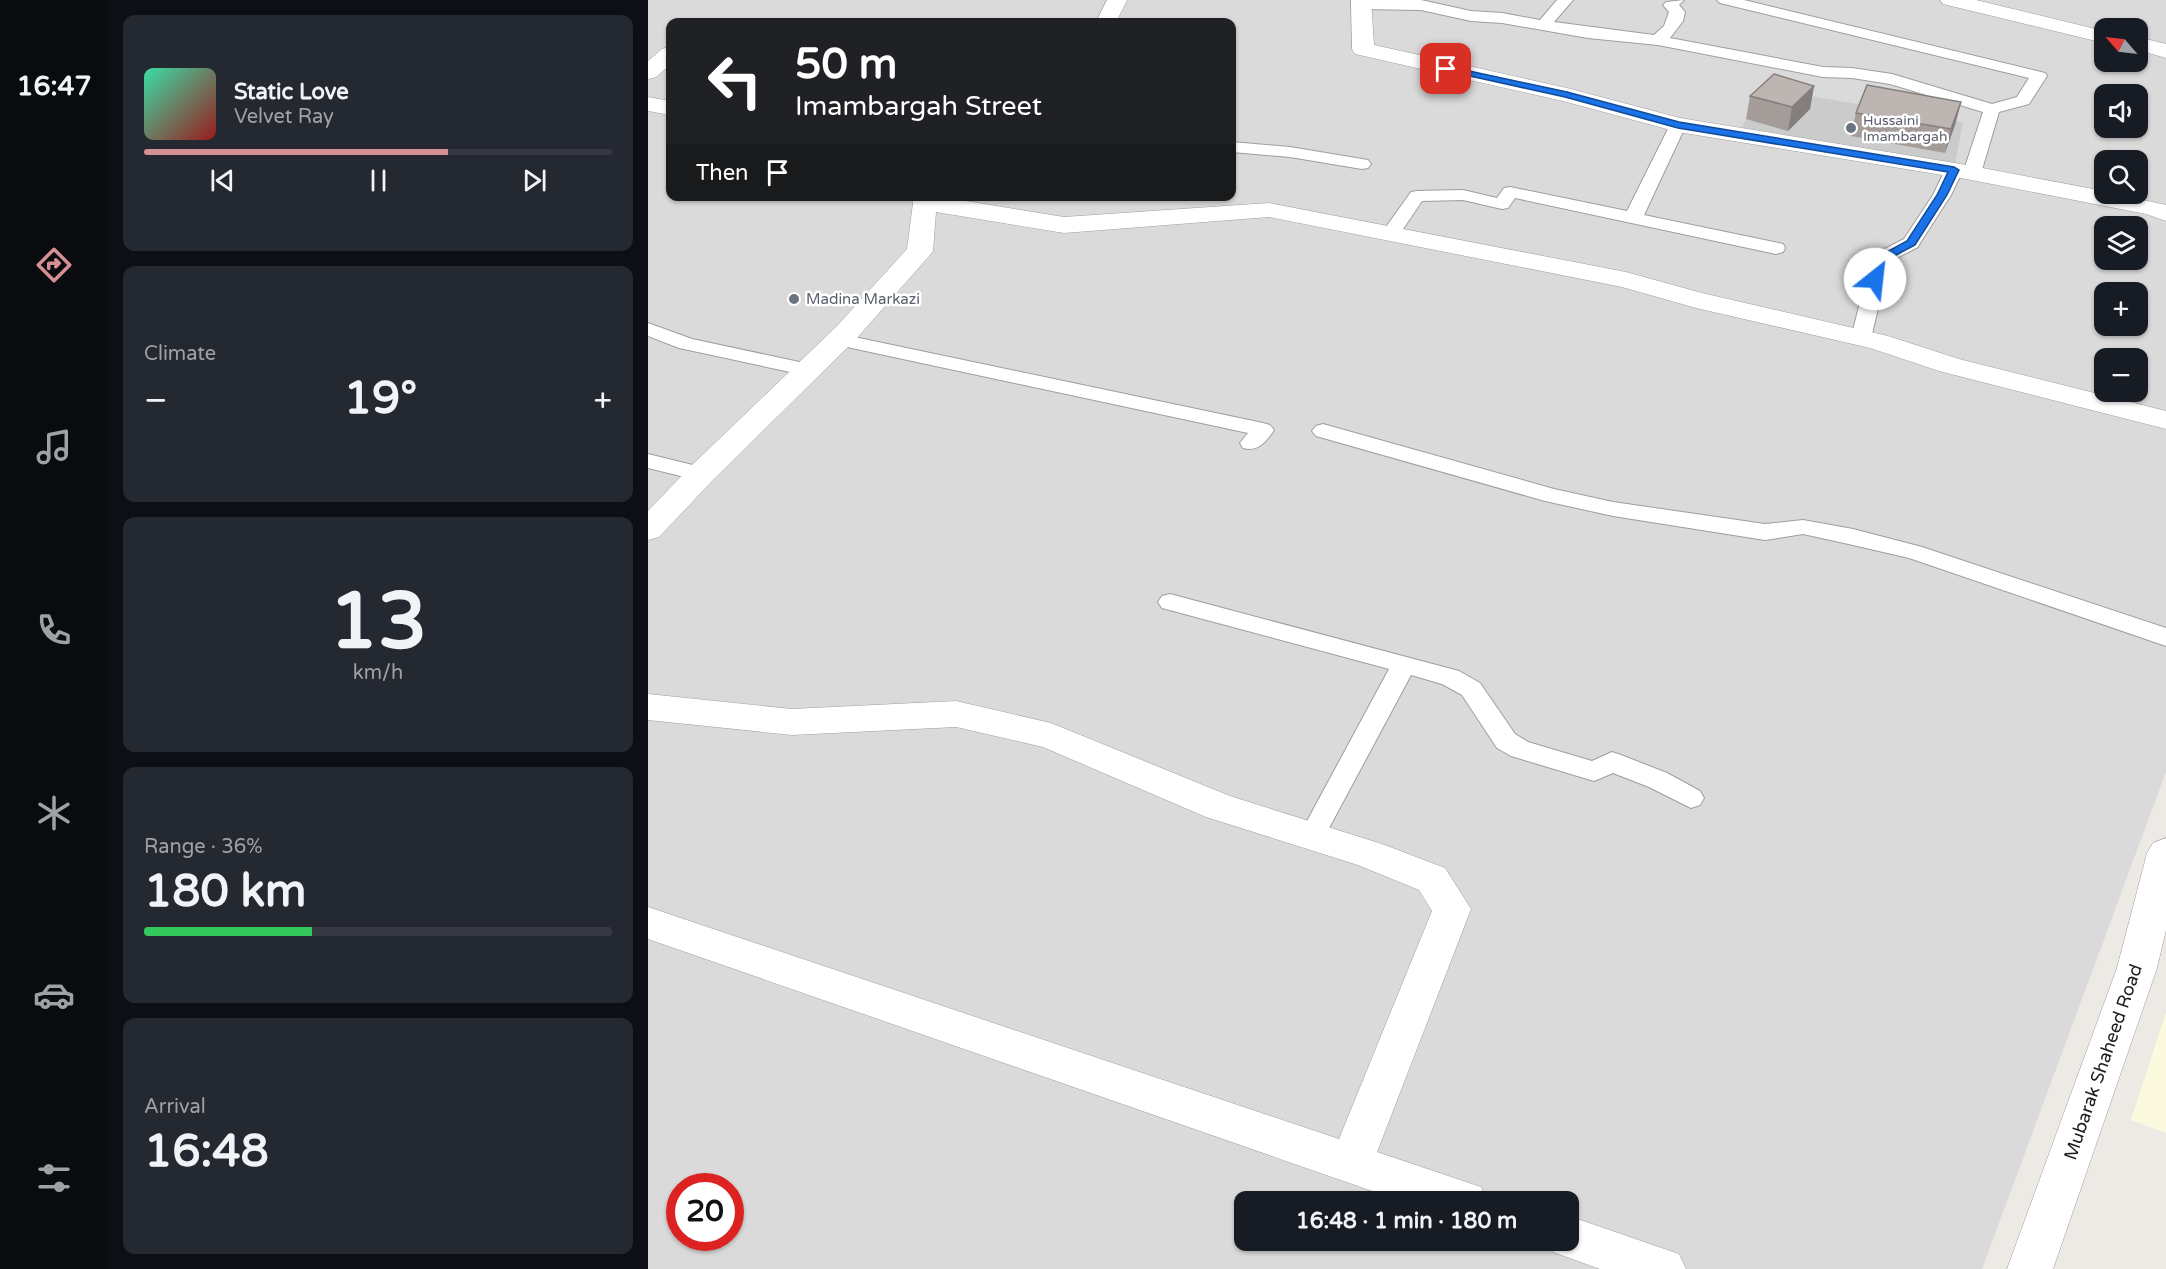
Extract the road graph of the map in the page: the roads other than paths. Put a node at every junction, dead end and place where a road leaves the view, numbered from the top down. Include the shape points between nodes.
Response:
1 (1117, 0) edge
2 (1565, 0) edge
3 (1676, 0) edge
4 (1725, 0) edge
5 (1950, 0) edge
6 (1361, 2) edge
7 (1981, 3) edge
8 (1108, 18) edge
9 (1544, 25) junction
10 (2094, 34) edge
11 (1658, 40) junction
12 (2148, 46) edge
13 (2166, 51) edge
14 (666, 57) edge
15 (648, 72) edge
16 (648, 104) edge
17 (666, 107) edge
18 (1992, 109) junction
19 (1678, 125) junction
20 (1236, 147) edge
21 (1362, 164) dead end
22 (1963, 172) junction
23 (924, 201) edge
24 (930, 201) edge
25 (2166, 213) edge
26 (1633, 218) junction
27 (1390, 234) junction
28 (1776, 248) dead end
29 (648, 329) edge
30 (1861, 338) junction
31 (840, 340) junction
32 (809, 370) junction
33 (2166, 420) edge
34 (1323, 431) dead end
35 (1251, 443) dead end
36 (648, 461) edge
37 (701, 474) junction
38 (648, 530) edge
39 (1170, 602) dead end
40 (2166, 637) edge
41 (1404, 665) junction
42 (648, 708) edge
43 (1690, 798) dead end
44 (1312, 836) junction
45 (2166, 852) edge
46 (648, 923) edge
47 (1351, 1162) junction
48 (1434, 1191) edge
49 (1579, 1240) edge
50 (1663, 1269) edge
51 (2030, 1269) edge

1 - 8 street
2 - 9 lane
3 - 11 lane via 1671,5 1677,12 1675,21
4 - 18 lane via 2039,76 2023,100
5 - 7 street
6 - 9 lane via 1421,5
6 - 19 street via 1363,49 1567,95
7 - 10 street
9 - 11 lane
11 - 18 lane via 1823,72 1892,79
12 - 13 street
14 - 15 street
16 - 17 street
18 - 22 lane
19 - 22 street
19 - 26 lane
20 - 21 lane
22 - 25 street
22 - 30 lane via 1942,195 1911,243 1880,259
23 - 31 street via 920,251
24 - 27 street via 1064,225 1269,210
26 - 27 lane via 1510,192 1502,204 1463,195 1417,196
26 - 28 lane
27 - 30 street via 1626,280
29 - 32 lane via 686,344
30 - 33 street via 1949,365
31 - 32 street
31 - 35 lane via 1263,430
32 - 37 street
34 - 40 lane via 1553,496 1613,509 1765,532 1803,527 1853,537 1914,552
36 - 37 lane
37 - 38 street
39 - 41 lane
41 - 43 lane via 1450,677 1471,689 1506,741 1520,749 1594,771 1612,762
41 - 44 lane
42 - 44 street via 792,722 956,714 1051,736 1219,807
44 - 47 street via 1432,879 1452,909
45 - 51 street, Mubarak Shaheed Road via 2137,968
46 - 47 street
47 - 48 street
49 - 50 street

